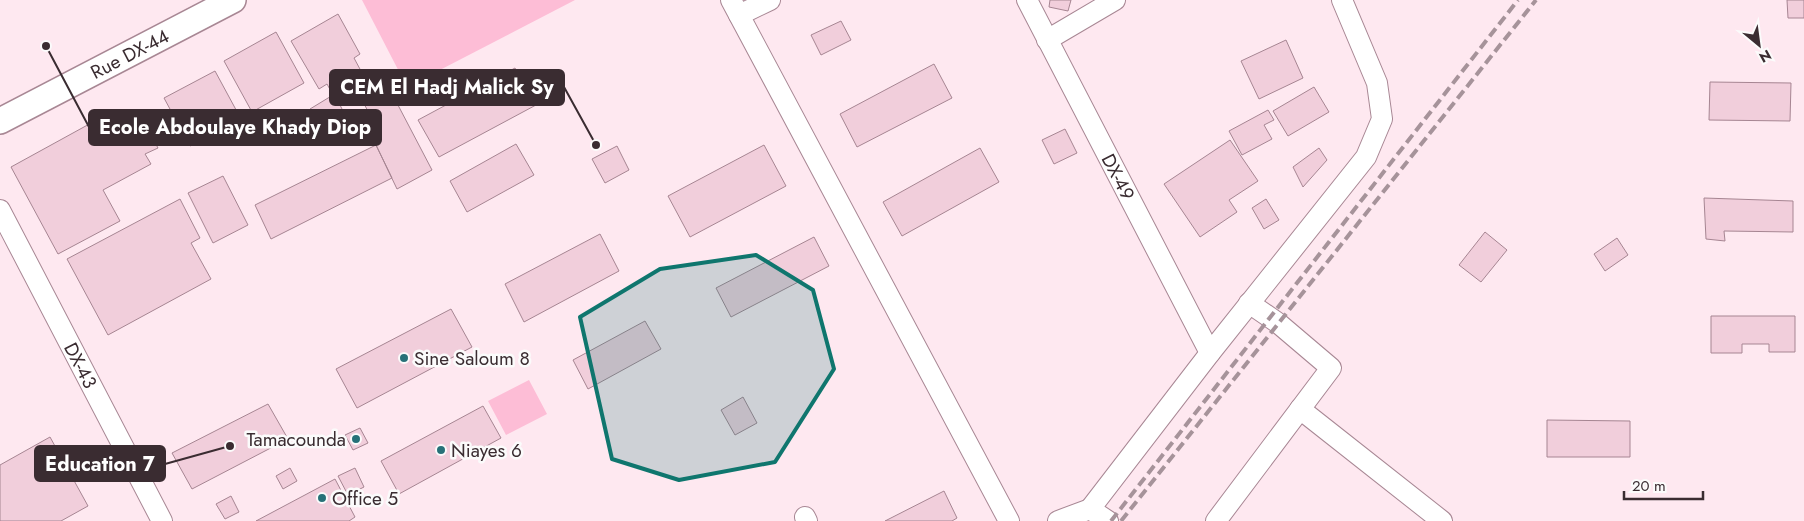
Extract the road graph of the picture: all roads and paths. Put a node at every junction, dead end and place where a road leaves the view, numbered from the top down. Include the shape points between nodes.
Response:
1 (233, 0) edge
2 (770, 0) edge
3 (1027, 0) edge
4 (1115, 0) edge
5 (1342, 0) edge
6 (735, 7) edge
7 (1048, 40) junction
8 (0, 121) edge
9 (0, 210) edge
10 (1249, 303) junction
11 (1210, 353) junction
12 (1300, 409) junction
13 (1090, 509) junction
14 (162, 521) edge
15 (1010, 521) edge
16 (1058, 521) edge
17 (1108, 521) edge
18 (1216, 521) edge
19 (1442, 521) edge

1 - 8 street, Rue DX-44
2 - 6 street
3 - 7 street, DX-49
4 - 7 street
5 - 10 street via 1377,84 1382,119 1366,157
6 - 15 street
7 - 11 street, DX-49
9 - 14 street, DX-43
10 - 11 street
10 - 12 street via 1331,368
11 - 13 street
12 - 18 street
12 - 19 street
13 - 16 street
13 - 17 street

